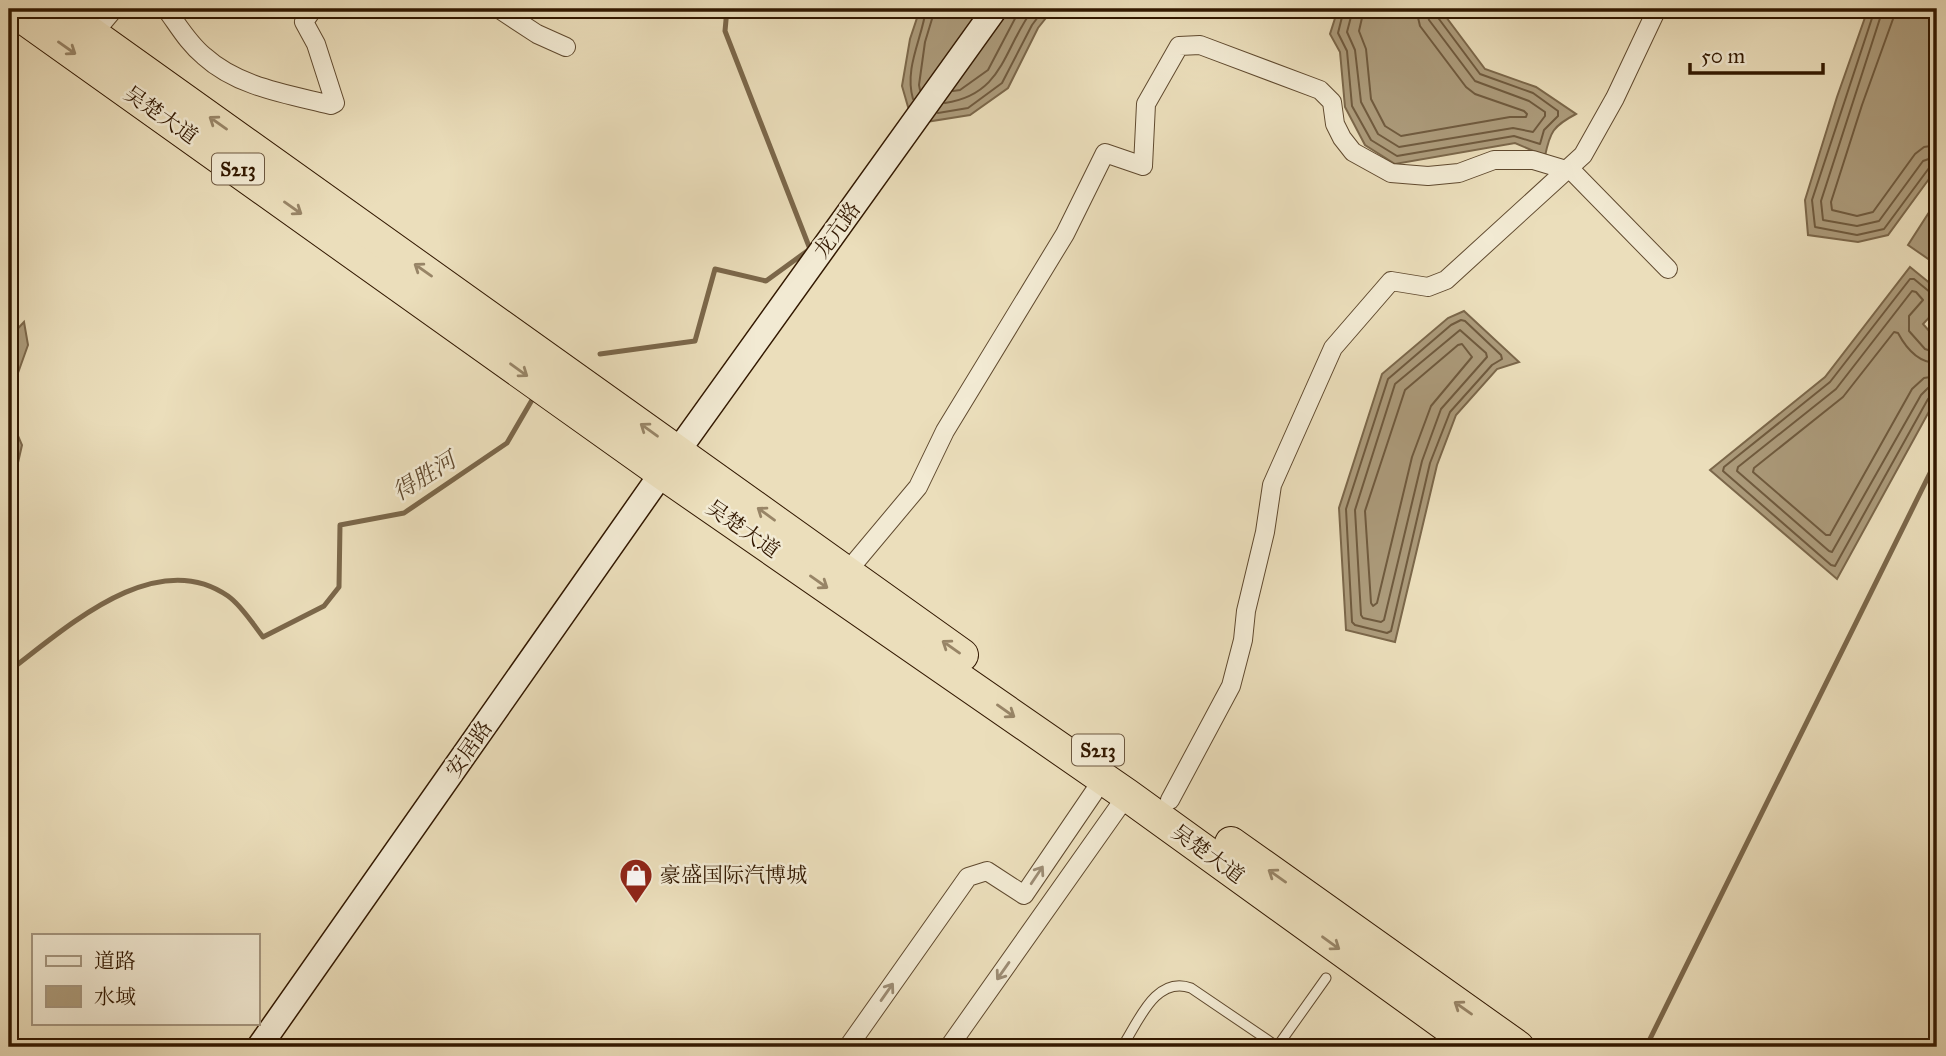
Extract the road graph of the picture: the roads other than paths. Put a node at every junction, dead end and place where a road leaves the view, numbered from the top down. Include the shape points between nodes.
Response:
1 (11, 9) edge
2 (57, 9) edge
3 (114, 9) edge
4 (166, 9) edge
5 (313, 9) edge
6 (499, 9) edge
7 (995, 9) edge
8 (1657, 9) edge
9 (93, 34) junction
10 (566, 47) dead end
11 (1567, 170) junction
12 (1668, 269) dead end
13 (471, 320) junction
14 (670, 462) junction
15 (846, 573) junction
16 (1115, 787) junction
17 (1170, 800) junction
18 (1326, 978) dead end
19 (259, 1047) edge
20 (848, 1047) edge
21 (949, 1047) edge
22 (1122, 1047) edge
23 (1277, 1047) edge
24 (1476, 1047) edge
25 (1518, 1047) edge

1 -> 13 highway, 吴楚大道 / S213
2 - 9 highway, 吴楚大道 / S213
3 - 9 street
4 - 5 street via 204,57 236,78 331,105 335,103 317,44 304,22
6 - 10 street
7 - 14 street, 龙亢路
8 - 11 street via 1615,98 1583,155
13 -> 9 highway, 吴楚大道 / S213
11 - 12 street
11 - 15 street via 1533,160 1494,160 1459,173 1391,173 1353,152 1335,124 1332,102 1320,90 1200,45 1178,46 1146,104 1143,166 1105,153 1065,233 945,431 918,486
11 - 17 street via 1446,280 1428,287 1391,281 1333,348 1272,485 1231,686
13 - 14 highway, 吴楚大道 / S213
15 -> 14 highway, 吴楚大道 / S213
14 -> 16 highway, 吴楚大道 / S213
14 - 19 street, 安居路
17 -> 15 highway, 吴楚大道 / S213
20 -> 16 street via 968,877 987,871 1024,895
16 -> 21 street
16 -> 24 highway, 吴楚大道 / S213
25 -> 17 highway, 吴楚大道 / S213
18 - 23 lane
22 - 23 lane via 1156,995 1181,984

